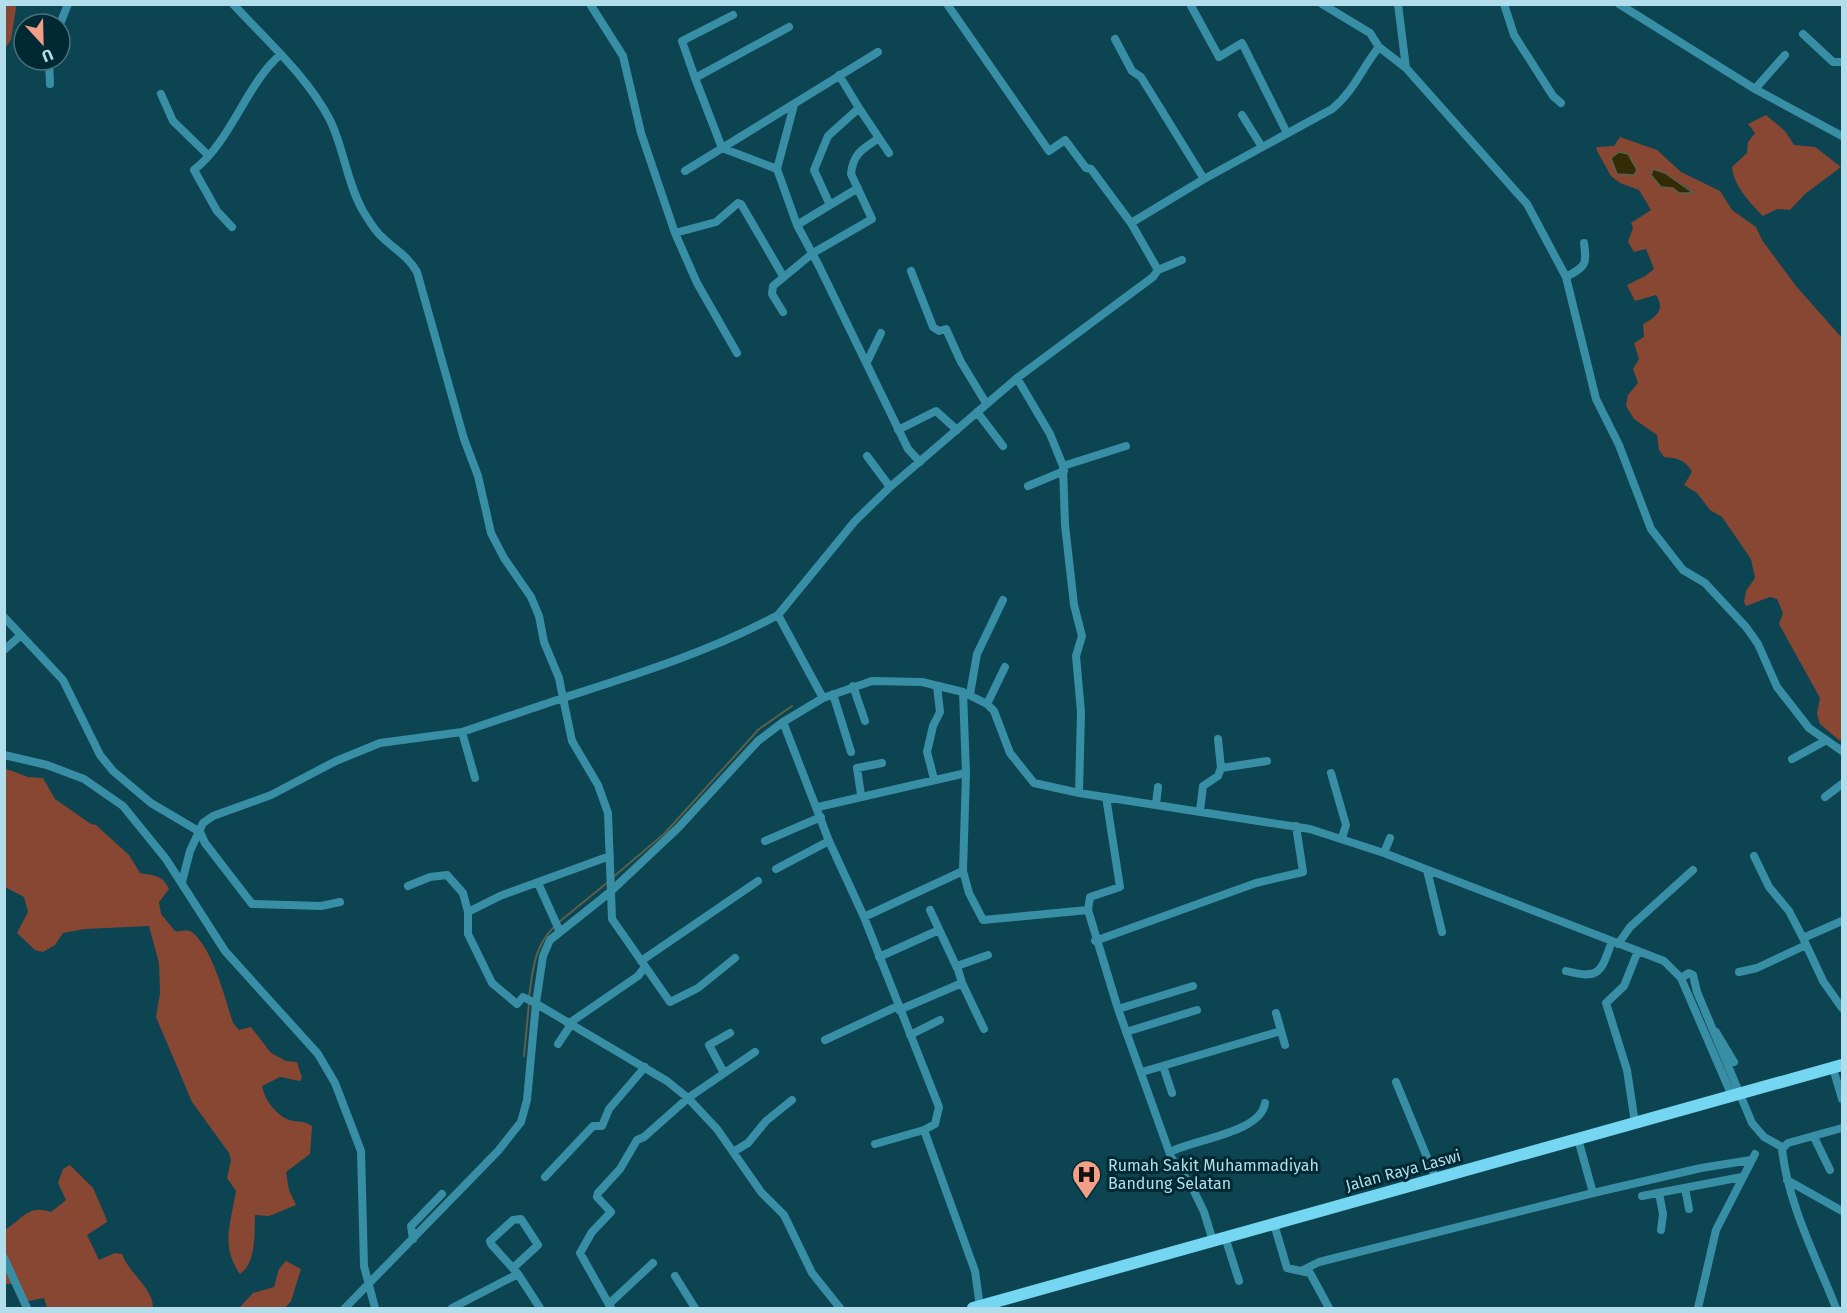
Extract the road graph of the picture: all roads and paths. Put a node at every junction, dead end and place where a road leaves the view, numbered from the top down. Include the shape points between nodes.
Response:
1 (233, 4) edge
2 (590, 4) edge
3 (948, 4) edge
4 (1190, 4) edge
5 (1322, 4) edge
6 (1398, 4) edge
7 (1504, 4) edge
8 (1619, 4) edge
9 (733, 15) dead end
10 (789, 27) dead end
11 (1803, 34) dead end
12 (1115, 39) dead end
13 (1379, 47) junction
14 (878, 52) dead end
15 (281, 54) junction
16 (1785, 56) dead end
17 (1842, 62) edge
18 (1406, 68) junction
19 (50, 72) edge
20 (839, 75) junction
21 (695, 78) junction
22 (50, 84) dead end
23 (1755, 89) junction
24 (161, 94) dead end
25 (1561, 103) dead end
26 (795, 105) junction
27 (859, 108) junction
28 (1242, 115) dead end
29 (1287, 133) junction
30 (1842, 136) edge
31 (879, 138) junction
32 (1262, 147) junction
33 (722, 148) junction
34 (889, 153) dead end
35 (208, 155) junction
36 (777, 169) junction
37 (685, 171) dead end
38 (1204, 179) junction
39 (858, 188) junction
40 (830, 205) junction
41 (1131, 223) junction
42 (797, 225) junction
43 (232, 227) dead end
44 (675, 233) junction
45 (1584, 243) dead end
46 (813, 253) junction
47 (1182, 260) dead end
48 (1158, 270) junction
49 (911, 271) dead end
50 (783, 276) junction
51 (1566, 277) junction
52 (783, 312) dead end
53 (881, 333) dead end
54 (737, 353) dead end
55 (867, 362) junction
56 (1017, 378) junction
57 (986, 403) junction
58 (977, 412) junction
59 (898, 430) junction
60 (957, 430) junction
61 (1003, 446) dead end
62 (1126, 446) dead end
63 (867, 456) dead end
64 (920, 462) junction
65 (1063, 468) junction
66 (1028, 486) dead end
67 (890, 488) junction
68 (1003, 600) dead end
69 (778, 615) junction
70 (4, 617) edge
71 (20, 636) junction
72 (4, 650) edge
73 (1005, 667) dead end
74 (854, 686) junction
75 (937, 686) junction
76 (969, 691) junction
77 (821, 694) junction
78 (833, 694) junction
79 (563, 698) junction
80 (987, 704) junction
81 (865, 721) dead end
82 (783, 722) junction
83 (462, 732) junction
84 (1218, 739) dead end
85 (1825, 741) junction
86 (917, 751) dead end
87 (1842, 751) edge
88 (851, 752) dead end
89 (927, 752) junction
90 (4, 755) edge
91 (1792, 759) dead end
92 (1267, 761) dead end
93 (882, 763) dead end
94 (1221, 768) junction
95 (966, 773) junction
96 (1331, 773) dead end
97 (475, 778) dead end
98 (934, 779) junction
99 (1842, 784) edge
100 (1158, 787) dead end
101 (1079, 791) junction
102 (861, 795) junction
103 (1825, 796) dead end
104 (1106, 797) junction
105 (1156, 801) junction
106 (818, 807) junction
107 (1200, 811) junction
108 (821, 817) junction
109 (1296, 826) junction
110 (200, 832) junction
111 (1344, 834) junction
112 (1390, 838) dead end
113 (765, 841) dead end
114 (829, 841) junction
115 (1384, 853) junction
116 (610, 856) junction
117 (1754, 856) dead end
118 (776, 869) dead end
119 (1427, 870) junction
120 (1693, 870) dead end
121 (963, 871) junction
122 (758, 881) dead end
123 (182, 882) junction
124 (538, 883) junction
125 (408, 886) dead end
126 (609, 893) junction
127 (340, 902) dead end
128 (1088, 909) junction
129 (930, 910) dead end
130 (468, 912) junction
131 (864, 917) junction
132 (1842, 921) edge
133 (559, 930) junction
134 (939, 930) junction
135 (1442, 932) dead end
136 (1095, 941) junction
137 (1804, 941) junction
138 (1615, 942) junction
139 (1638, 951) junction
140 (988, 955) dead end
141 (879, 957) junction
142 (735, 958) dead end
143 (643, 964) junction
144 (957, 968) junction
145 (1566, 971) dead end
146 (1738, 972) dead end
147 (1684, 976) junction
148 (962, 983) junction
149 (1193, 986) dead end
150 (535, 1003) junction
151 (899, 1008) junction
152 (1842, 1008) edge
153 (1118, 1009) junction
154 (1197, 1010) dead end
155 (1276, 1013) dead end
156 (940, 1020) dead end
157 (569, 1025) junction
158 (984, 1029) dead end
159 (1281, 1031) junction
160 (1126, 1032) junction
161 (730, 1033) dead end
162 (1709, 1033) junction
163 (910, 1035) junction
164 (825, 1040) dead end
165 (558, 1044) dead end
166 (1285, 1045) dead end
167 (755, 1052) dead end
168 (1734, 1062) dead end
169 (1163, 1066) junction
170 (1838, 1066) edge
171 (645, 1067) junction
172 (1142, 1072) junction
173 (724, 1073) junction
174 (1396, 1082) dead end
175 (1172, 1093) dead end
176 (1735, 1095) junction
177 (687, 1098) junction
178 (1842, 1099) edge
179 (792, 1100) dead end
180 (1265, 1103) dead end
181 (1635, 1123) junction
182 (1842, 1128) edge
183 (924, 1130) junction
184 (1814, 1137) junction
185 (1578, 1139) junction
186 (875, 1144) dead end
187 (1782, 1147) junction
188 (733, 1152) junction
189 (1170, 1152) junction
190 (1830, 1170) dead end
191 (1742, 1176) junction
192 (545, 1177) dead end
193 (1436, 1179) junction
194 (1787, 1180) junction
195 (1685, 1188) junction
196 (1593, 1193) junction
197 (1659, 1193) junction
198 (442, 1194) dead end
199 (1642, 1196) dead end
200 (1689, 1209) dead end
201 (1842, 1211) edge
202 (421, 1215) junction
203 (1274, 1224) junction
204 (423, 1228) junction
205 (1661, 1230) dead end
206 (413, 1239) junction
207 (1219, 1239) junction
208 (4, 1258) edge
209 (653, 1263) dead end
210 (515, 1271) junction
211 (1301, 1271) junction
212 (675, 1276) dead end
213 (1239, 1281) dead end
214 (368, 1286) junction
215 (610, 1306) edge
216 (989, 1306) edge
217 (27, 1308) edge
218 (345, 1308) edge
219 (375, 1308) edge
220 (452, 1308) edge
221 (540, 1308) edge
222 (695, 1308) edge
223 (840, 1308) edge
224 (1329, 1308) edge
225 (1698, 1308) edge
226 (1836, 1308) edge

1 - 15 street
2 - 44 street via 623,56 641,133
3 - 41 street via 1049,151 1065,140
4 - 29 street via 1219,57 1242,43
5 - 13 street via 1370,33
6 - 18 street
7 - 25 street via 1514,35
8 - 23 street
9 - 21 street via 682,41
10 - 21 street
11 - 17 street via 1833,62
12 - 38 street
13 - 18 street
13 - 29 street via 1345,99
14 - 20 street
15 - 35 street
15 - 79 street via 320,102 331,123 363,211 380,235 417,272 478,476 491,533 531,597
16 - 23 street
18 - 51 street via 1527,204
19 - 22 street
20 - 26 street
20 - 27 street
21 - 33 street
23 - 30 street
24 - 35 street via 173,122
26 - 33 street
26 - 36 street
27 - 31 street
27 - 40 street via 828,136 814,170
28 - 32 street
29 - 32 street
31 - 34 street
31 - 39 street via 854,158 851,174
32 - 38 street
33 - 36 street
33 - 37 street
35 - 43 street via 194,172 217,211
36 - 42 street
38 - 41 street
39 - 40 street
39 - 46 street via 871,221
40 - 42 street
41 - 48 street
42 - 46 street
44 - 50 street via 716,222 741,204
44 - 54 street via 697,283
45 - 51 street via 1584,265
46 - 50 street
46 - 55 street
47 - 48 street
48 - 56 street
49 - 57 street via 933,327 939,331 946,329
50 - 52 street via 773,286 772,294
51 - 85 street via 1596,399 1619,445 1651,529 1683,570 1705,583 1746,627 1782,695
53 - 55 street
55 - 59 street
56 - 57 street
56 - 65 street via 1050,434
57 - 58 street
58 - 60 street
58 - 61 street
59 - 60 street via 936,411
59 - 64 street
60 - 64 street
62 - 65 street
63 - 67 street
64 - 67 street
65 - 66 street
65 - 101 street via 1066,537 1082,639 1076,656 1081,712
67 - 69 street via 855,521
68 - 76 street via 977,654
69 - 77 street
69 - 79 street via 669,665
70 - 71 street
71 - 72 street
71 - 110 street via 63,680 100,755 113,771 151,803
73 - 80 street
74 - 75 street via 898,680
74 - 78 street
74 - 81 street
75 - 76 street
75 - 89 street via 940,712
76 - 80 street
76 - 95 street
77 - 78 street
77 - 82 street
78 - 88 street
79 - 83 street
79 - 116 street via 572,741 605,799
80 - 101 street via 1028,778 1034,783
82 - 106 street
82 - 126 street via 758,741 698,809
83 - 97 street
83 - 110 street via 395,740 358,751 291,786 213,816 203,823
84 - 94 street
85 - 87 street
85 - 91 street
86 - 89 street
89 - 98 street
90 - 123 street via 62,770 100,789 134,817
92 - 94 street
93 - 102 street via 857,768
94 - 107 street via 1218,776 1203,786
95 - 98 street
95 - 121 street
96 - 111 street
98 - 102 street
99 - 103 street
100 - 105 street
101 - 104 street
102 - 106 street
104 - 105 street
104 - 128 street via 1120,888 1090,897
105 - 107 street
106 - 108 street
107 - 109 street
108 - 113 street
108 - 114 street
109 - 111 street
109 - 136 street via 1303,872 1256,883
110 - 123 street via 186,861
110 - 127 street via 252,904 321,906
111 - 115 street
112 - 115 street
114 - 118 street
114 - 131 street
115 - 119 street
116 - 124 street
116 - 126 street
117 - 137 street
119 - 135 street
119 - 138 street
120 - 138 street
121 - 128 street via 983,920
121 - 131 street
122 - 143 street
123 - 214 street via 225,951 318,1054 335,1083 362,1151
124 - 130 street
124 - 133 street
125 - 130 street via 447,875 463,893
126 - 133 street
126 - 143 street via 612,919
128 - 136 street
129 - 134 street
130 - 150 street via 468,934 492,983 517,1004 523,998
131 - 141 street
132 - 137 street
133 - 150 street via 546,946
134 - 141 street
134 - 144 street
136 - 153 street
137 - 146 street via 1757,968
137 - 152 street via 1823,981
138 - 139 street
138 - 145 street via 1596,974 1585,976
139 - 147 street via 1664,961
139 - 181 street via 1624,986 1606,1003 1627,1070
140 - 144 street
141 - 151 street
142 - 143 street via 698,988 672,1002
143 - 157 street via 638,976
144 - 148 street
147 - 162 street
147 - 162 street via 1694,975
148 - 151 street
148 - 158 street
149 - 153 street
150 - 157 street
150 - 204 street via 527,1100 521,1122
151 - 163 street
151 - 164 street
153 - 160 street
154 - 160 street
155 - 159 street
156 - 163 street
157 - 165 street
157 - 171 street
159 - 166 street
159 - 169 street
160 - 172 street
161 - 173 street via 709,1045
162 - 168 street via 1719,1033
162 - 176 street
163 - 183 street via 939,1107 935,1124
167 - 173 street
169 - 172 street
169 - 175 street
170 - 176 main road, Jalan Raya Laswi
170 - 178 street
171 - 177 street
171 - 192 street via 609,1109 603,1125 593,1126
172 - 189 street
173 - 177 street
174 - 193 street
176 - 181 main road, Jalan Raya Laswi
176 - 187 street via 1758,1131
177 - 188 street
177 - 215 street via 637,1140 621,1169 598,1193 597,1197 611,1212 592,1232 580,1253
179 - 188 street via 766,1121 748,1143
180 - 189 street via 1263,1112 1252,1123
181 - 185 main road, Jalan Raya Laswi
182 - 184 street
183 - 186 street
183 - 216 street
184 - 187 street
184 - 190 street
185 - 193 main road, Jalan Raya Laswi
185 - 196 street
187 - 194 street
188 - 223 street via 761,1192 784,1215 812,1273
189 - 207 street
191 - 195 street
191 - 196 street via 1753,1157
191 - 225 street via 1713,1239
193 - 203 main road, Jalan Raya Laswi
194 - 201 street
194 - 226 street
195 - 197 street
195 - 200 street
196 - 211 street via 1317,1263
197 - 199 street
197 - 205 street
198 - 202 street
202 - 204 street
202 - 206 street via 411,1226
203 - 207 main road, Jalan Raya Laswi
203 - 211 street via 1287,1268
204 - 206 street
206 - 214 street
207 - 213 street
207 - 216 main road, Jalan Raya Laswi
208 - 217 street
209 - 215 street
210 - 210 street via 490,1241 513,1220 521,1219 538,1245
210 - 220 street
210 - 221 street
211 - 224 street via 1313,1276
212 - 222 street
214 - 218 street
214 - 219 street

